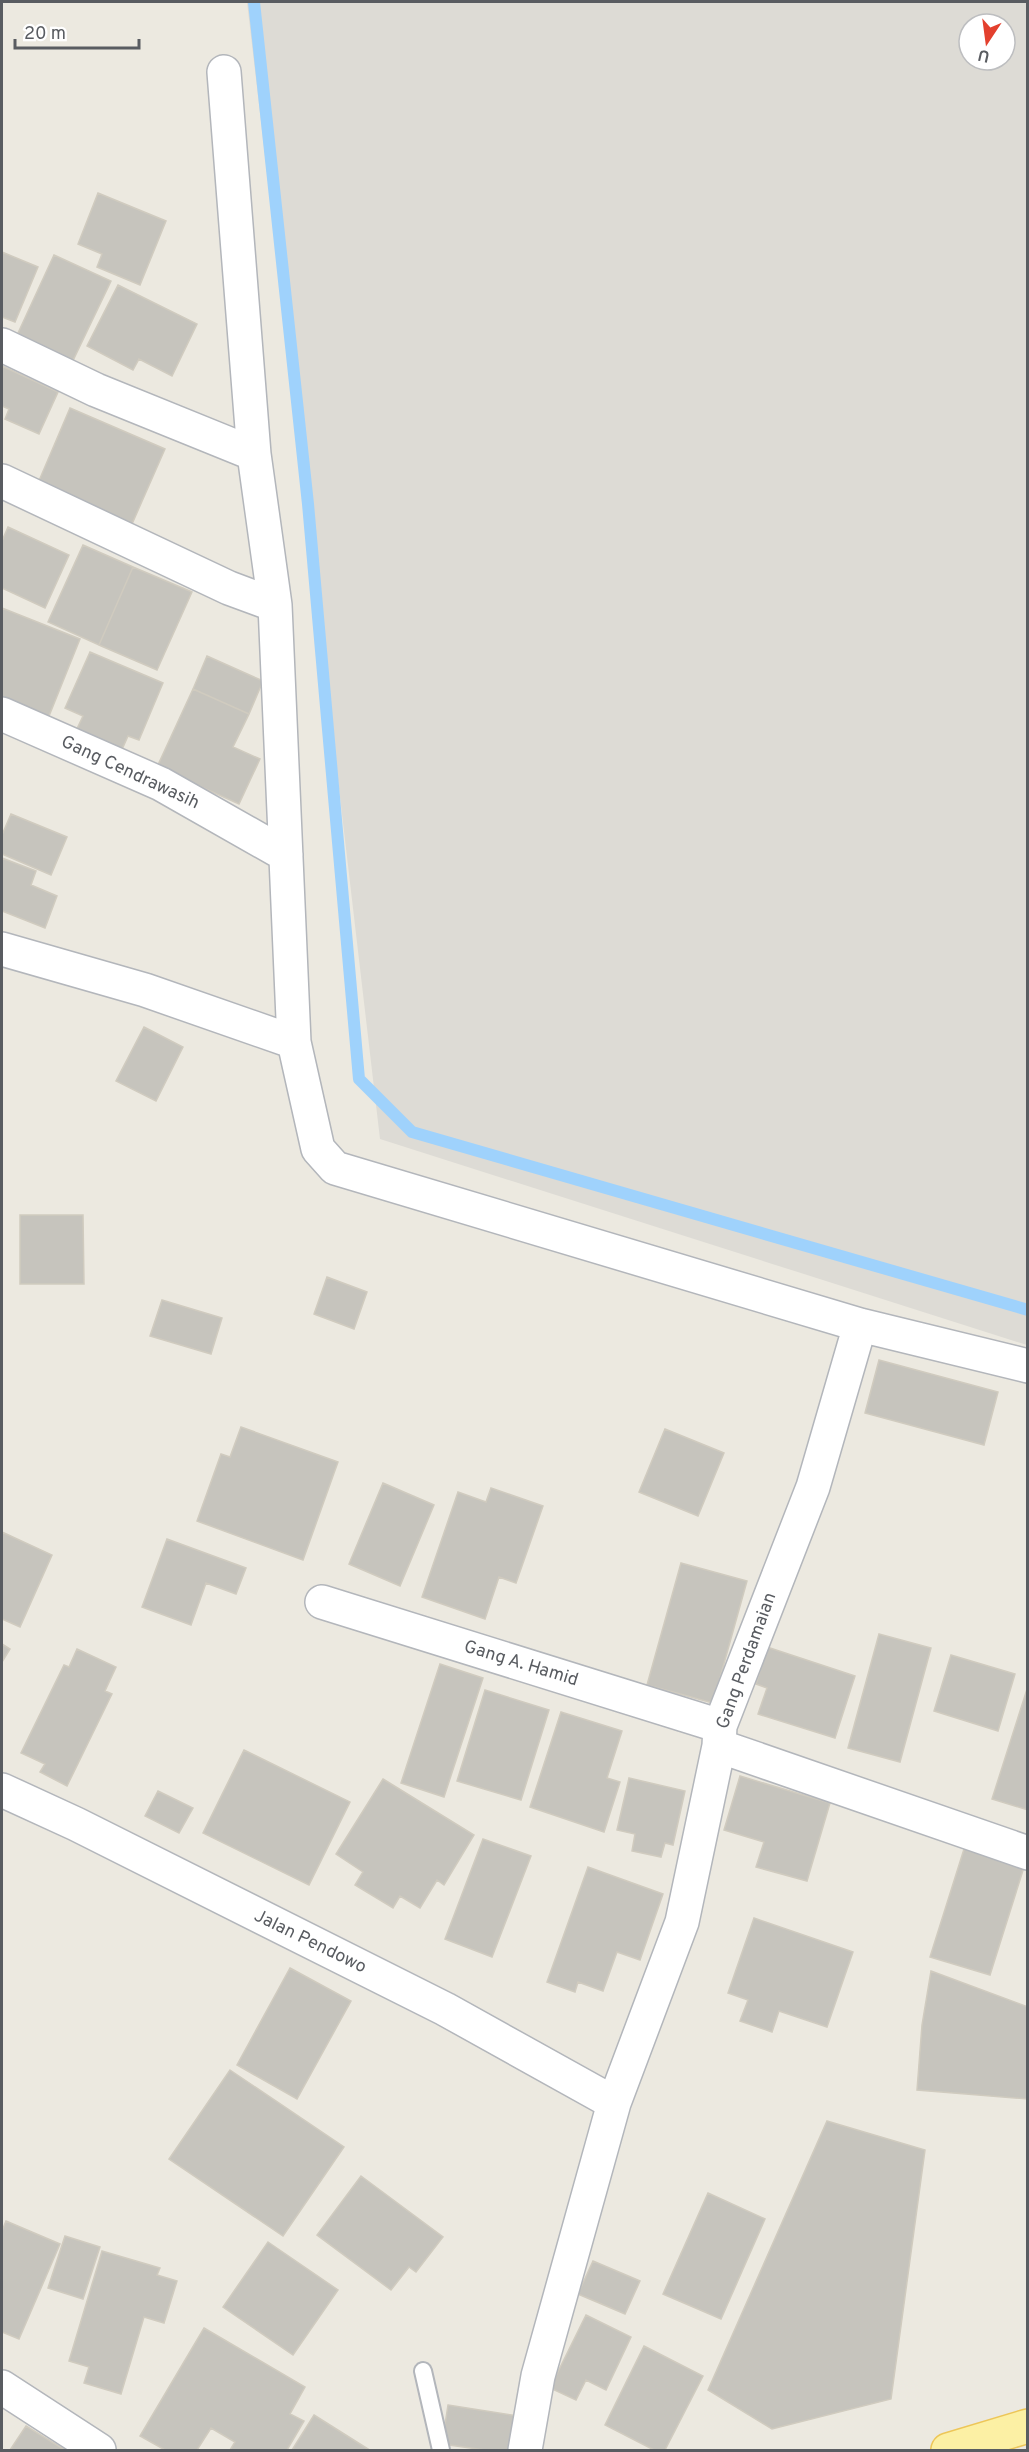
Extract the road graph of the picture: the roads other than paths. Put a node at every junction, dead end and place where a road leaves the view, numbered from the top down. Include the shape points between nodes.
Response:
1 (224, 72) dead end
2 (2, 345) edge
3 (254, 454) junction
4 (2, 481) edge
5 (275, 605) junction
6 (2, 714) edge
7 (286, 855) junction
8 (2, 949) edge
9 (294, 1042) junction
10 (860, 1324) junction
11 (1028, 1366) edge
12 (322, 1602) dead end
13 (720, 1736) junction
14 (2, 1790) edge
15 (1028, 1853) edge
16 (614, 2103) junction
17 (423, 2371) dead end
18 (2, 2387) edge
19 (1010, 2437) edge
20 (99, 2451) edge
21 (441, 2451) edge
22 (525, 2451) edge
23 (948, 2451) edge

1 - 3 street
2 - 3 street via 96,390
3 - 5 street
4 - 5 street via 229,588
5 - 7 street
6 - 7 street, Gang Cendrawasih via 161,784
7 - 9 street
8 - 9 street via 145,990
9 - 10 street via 318,1149 335,1168
10 - 11 street
10 - 13 street, Gang Perdamaian via 813,1488
12 - 13 street, Gang A. Hamid
13 - 15 street, Gang A. Hamid
13 - 16 street, Gang Perdamaian via 682,1922
14 - 16 street, Jalan Pendowo via 445,2009
16 - 22 street, Gang Perdamaian via 538,2376
17 - 21 lane
18 - 20 street
19 - 23 main road

